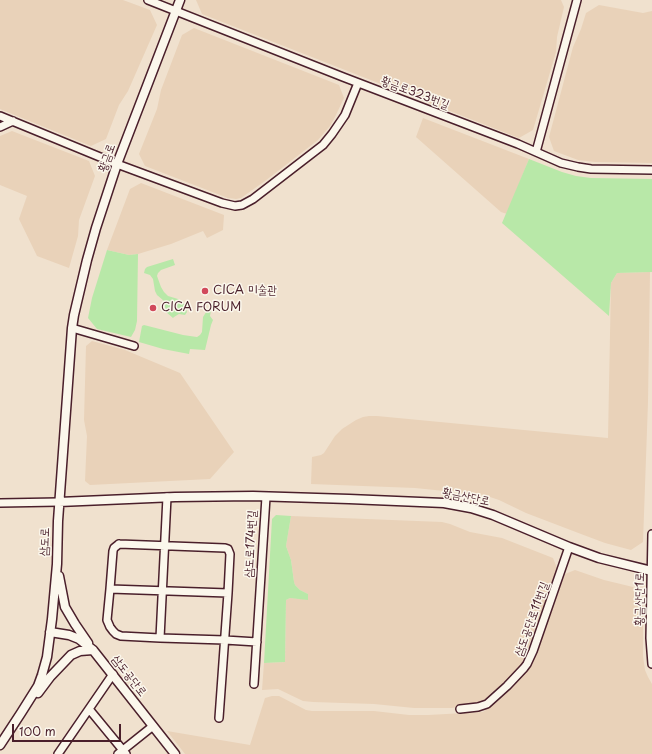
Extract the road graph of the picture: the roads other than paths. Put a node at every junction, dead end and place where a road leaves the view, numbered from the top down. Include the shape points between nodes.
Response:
1 (148, 0) edge
2 (180, 0) edge
3 (577, 0) edge
4 (176, 11) junction
5 (358, 83) junction
6 (0, 116) edge
7 (13, 121) junction
8 (0, 127) edge
9 (536, 152) junction
10 (117, 164) junction
11 (652, 170) edge
12 (72, 328) junction
13 (134, 346) dead end
14 (167, 497) junction
15 (266, 497) junction
16 (59, 502) junction
17 (0, 503) edge
18 (652, 534) edge
19 (165, 546) junction
20 (569, 547) junction
21 (57, 564) junction
22 (652, 571) edge
23 (110, 589) junction
24 (162, 590) junction
25 (228, 593) junction
26 (50, 632) junction
27 (160, 638) junction
28 (225, 640) junction
29 (256, 642) junction
30 (93, 650) junction
31 (652, 664) edge
32 (113, 674) junction
33 (254, 684) dead end
34 (89, 708) junction
35 (460, 709) dead end
36 (21, 713) junction
37 (219, 718) dead end
38 (153, 726) junction
39 (0, 745) edge
40 (122, 753) edge
41 (58, 754) edge
42 (175, 754) edge

1 - 4 street, 황금로323번길
2 - 4 street, 황금로
3 - 9 street
4 - 5 street, 황금로323번길
4 - 10 street, 황금로
5 - 9 street, 황금로323번길
5 - 10 street via 344,115 327,141 271,186 242,205 222,203
6 - 7 street
7 - 8 street
7 - 10 street
9 - 11 street, 황금로323번길 via 578,167
10 - 12 street, 황금로 via 87,260
12 - 13 street
12 - 16 street, 삼도로
14 - 15 street, 삼도로174번길
14 - 16 street, 삼도로174번길
14 - 19 street
15 - 20 street, 황금산단로 via 444,503 493,514
15 - 29 street, 삼도로174번길
16 - 17 street
16 - 21 street, 삼도로
18 - 22 street, 황금산단1로
19 - 23 street via 117,545 113,551
19 - 24 street
19 - 25 street via 228,549
20 - 22 street, 황금산단로 via 599,558
20 - 35 street, 삼도공단로11번길 via 527,664 487,704
21 - 26 street, 삼도로
21 - 30 street via 65,607
22 - 31 street, 황금산단1로
23 - 24 street
23 - 27 street via 107,620 113,632 122,636
24 - 25 street
24 - 27 street
25 - 28 street
26 - 30 street, 삼도공단로 via 79,639
26 - 36 street, 삼도로 via 42,675
27 - 28 street
28 - 29 street
28 - 37 street
29 - 33 street, 삼도로174번길
30 - 32 street, 삼도공단로
30 - 36 street via 76,652 68,658
32 - 34 street
32 - 38 street, 삼도공단로
34 - 40 street
34 - 41 street
36 - 39 street, 삼도로
38 - 40 street
38 - 42 street, 삼도공단로

